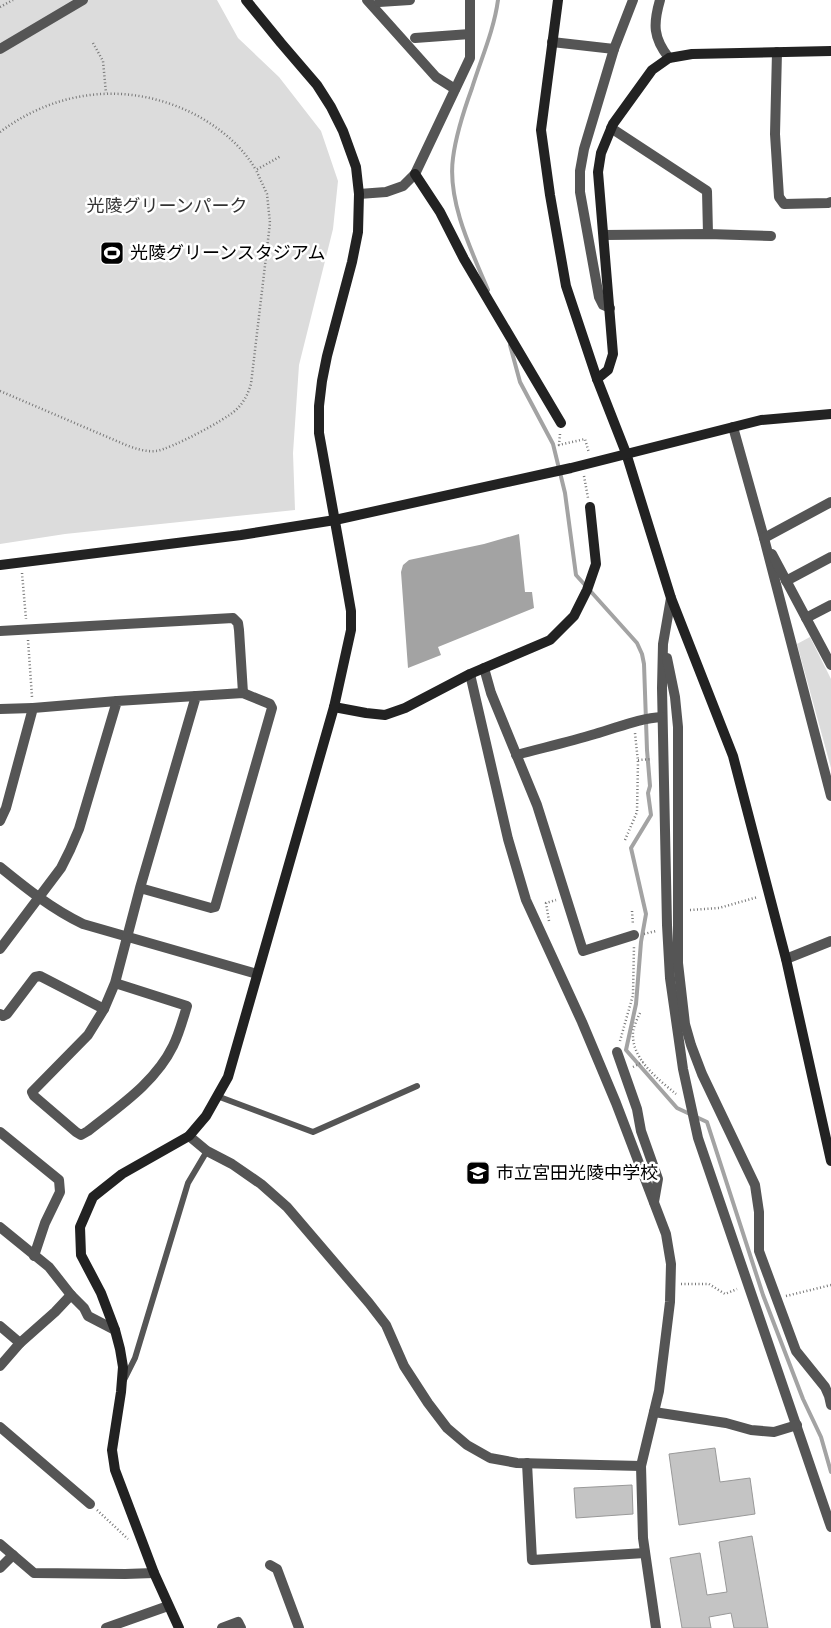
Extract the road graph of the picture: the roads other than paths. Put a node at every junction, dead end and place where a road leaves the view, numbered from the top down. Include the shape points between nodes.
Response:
1 (83, 0) edge
2 (246, 0) edge
3 (367, 0) edge
4 (410, 0) edge
5 (470, 0) edge
6 (558, 0) edge
7 (633, 0) edge
8 (660, 0) edge
9 (379, 2) dead end
10 (470, 34) junction
11 (415, 38) dead end
12 (552, 42) junction
13 (0, 49) edge
14 (614, 49) junction
15 (831, 51) edge
16 (777, 52) junction
17 (669, 58) junction
18 (455, 89) junction
19 (611, 128) junction
20 (415, 174) junction
21 (359, 194) junction
22 (831, 202) edge
23 (708, 234) junction
24 (604, 235) junction
25 (771, 236) dead end
26 (610, 308) junction
27 (597, 379) junction
28 (831, 414) edge
29 (562, 423) road end
30 (733, 427) junction
31 (626, 453) junction
32 (831, 502) edge
33 (590, 507) road end
34 (335, 520) junction
35 (764, 538) junction
36 (831, 557) edge
37 (0, 565) edge
38 (786, 580) junction
39 (671, 598) junction
40 (831, 605) edge
41 (806, 618) junction
42 (0, 631) edge
43 (663, 644) junction
44 (831, 665) edge
45 (484, 668) junction
46 (470, 674) junction
47 (243, 692) junction
48 (196, 696) junction
49 (117, 701) junction
50 (334, 707) junction
51 (0, 708) edge
52 (33, 708) junction
53 (662, 716) junction
54 (516, 755) junction
55 (829, 781) edge
56 (831, 796) edge
57 (0, 821) edge
58 (0, 867) edge
59 (140, 888) junction
60 (38, 898) junction
61 (634, 935) road end
62 (128, 937) junction
63 (831, 941) edge
64 (0, 949) edge
65 (786, 959) junction
66 (257, 974) junction
67 (115, 983) junction
68 (104, 1009) junction
69 (0, 1014) edge
70 (616, 1052) road end
71 (418, 1086) dead end
72 (217, 1096) junction
73 (0, 1132) edge
74 (189, 1136) junction
75 (208, 1151) junction
76 (831, 1161) edge
77 (653, 1202) junction
78 (0, 1227) edge
79 (34, 1256) junction
80 (71, 1295) junction
81 (0, 1326) edge
82 (115, 1330) junction
83 (20, 1343) junction
84 (0, 1366) edge
85 (122, 1386) junction
86 (831, 1405) edge
87 (654, 1412) junction
88 (797, 1425) junction
89 (0, 1427) edge
90 (527, 1464) junction
91 (642, 1466) junction
92 (90, 1504) road end
93 (831, 1527) edge
94 (0, 1544) edge
95 (645, 1553) junction
96 (13, 1555) junction
97 (270, 1565) dead end
98 (0, 1568) edge
99 (154, 1573) junction
100 (168, 1606) junction
101 (106, 1628) edge
102 (179, 1628) edge
103 (222, 1628) edge
104 (240, 1628) edge
105 (299, 1628) edge
106 (656, 1628) edge

1 - 13 street
2 - 21 street via 317,85 331,107 356,167
3 - 18 street via 436,77
4 - 9 street
5 - 10 street
6 - 12 street
7 - 14 street
8 - 17 street via 655,31
10 - 11 street
10 - 18 street via 470,58
12 - 14 street
12 - 27 street via 541,130 548,185 566,286
14 - 26 street via 580,172 580,192 599,297 603,305
15 - 16 street
16 - 17 street via 692,54
16 - 22 street via 775,134 779,197 784,204
17 - 19 street via 652,70
18 - 20 street
19 - 23 street via 707,191
19 - 24 street via 601,153 598,172
20 - 21 street via 403,186 386,192
20 - 29 street
21 - 34 street via 358,232 327,356 319,406 319,433
23 - 24 street
23 - 25 street
24 - 26 street
26 - 27 street via 613,354 608,370
27 - 31 street
28 - 30 street via 762,420
30 - 31 street
30 - 35 street
31 - 34 street
31 - 39 street
32 - 35 street
33 - 45 street via 596,564 574,616 550,640
34 - 37 street
34 - 50 street via 351,611 351,630
35 - 38 street
35 - 55 street
36 - 38 street
38 - 41 street
39 - 43 street
39 - 65 street via 732,756
40 - 41 street
41 - 44 street
42 - 47 street via 233,618 239,630
43 - 53 street
43 - 86 street via 676,697 678,727 678,964 685,1024 702,1074 755,1185 759,1250 796,1351 825,1387
45 - 46 street
45 - 54 street
46 - 50 street via 385,715
46 - 77 street via 508,839 526,900 582,1022
47 - 48 street
47 - 59 street via 270,704 272,708 216,907
48 - 49 street
48 - 59 street
49 - 52 street
49 - 60 street via 79,829 61,868
50 - 66 street
51 - 52 street
52 - 57 street
53 - 54 street
53 - 88 street via 670,978 683,1069 698,1138
54 - 61 street via 537,805 583,951
55 - 56 street
58 - 60 street
59 - 62 street
60 - 62 street via 84,924
60 - 64 street
62 - 66 street
62 - 67 street
63 - 65 street
65 - 76 street
66 - 72 street via 228,1077
67 - 68 street
67 - 68 street via 188,1006 173,1047 157,1070 136,1093 82,1134 32,1092 88,1034
68 - 69 street via 40,976 35,977 8,1014
70 - 77 street via 658,1179
71 - 72 lane via 313,1132
72 - 74 street
73 - 79 street via 59,1180 60,1192
74 - 75 street
74 - 82 street via 122,1174 93,1197 80,1227 81,1255 101,1293
75 - 85 lane via 188,1183 134,1358
75 - 90 street via 261,1184 287,1207 344,1272 386,1325 404,1366 447,1428 490,1458
77 - 87 street via 666,1234 671,1264 670,1302
78 - 79 street
79 - 80 street via 49,1267
80 - 82 street via 88,1316
80 - 83 street
81 - 83 street
82 - 85 street via 123,1367
83 - 84 street
85 - 99 street via 112,1450 115,1470
87 - 88 street via 751,1430 774,1432
87 - 91 street
88 - 93 street
89 - 92 street
90 - 91 street
90 - 95 street via 532,1560
91 - 95 street
94 - 96 street
95 - 106 street
96 - 98 street
96 - 99 street via 34,1573
97 - 105 street via 277,1569
99 - 100 street
100 - 101 street
100 - 102 street
103 - 104 street via 238,1622

